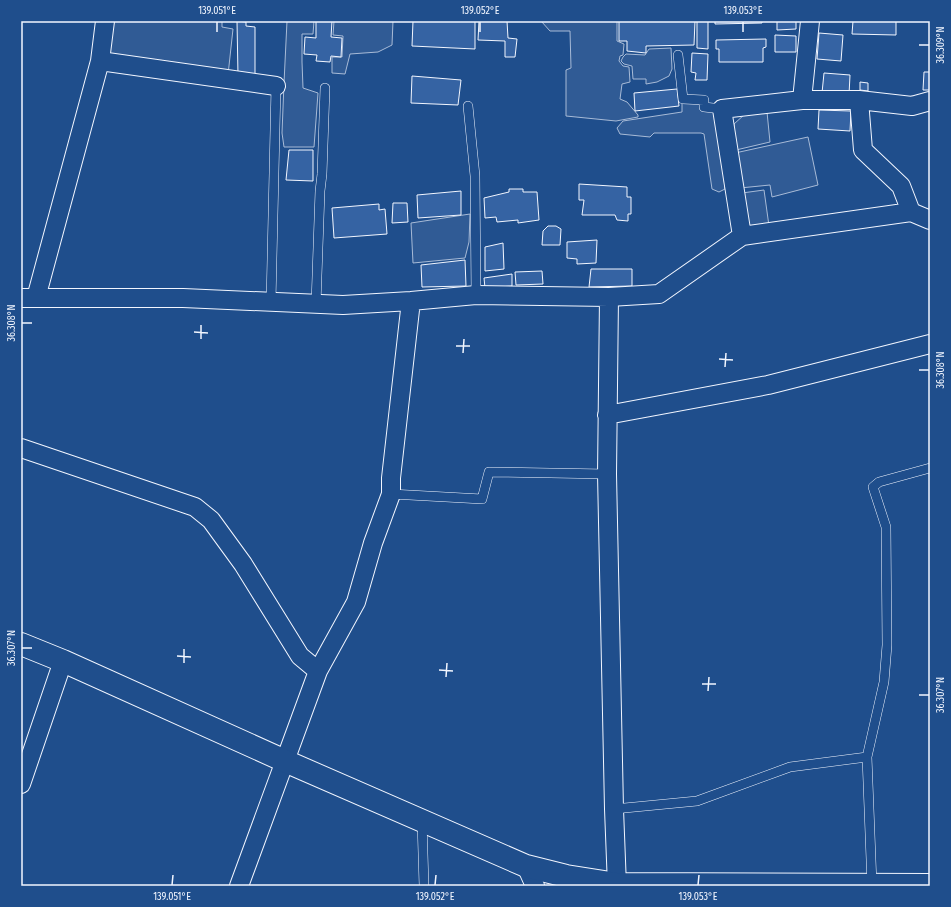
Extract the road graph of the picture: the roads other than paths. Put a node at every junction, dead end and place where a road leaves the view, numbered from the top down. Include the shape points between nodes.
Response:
1 (105, 21) edge
2 (810, 21) edge
3 (678, 55) dead end
4 (100, 61) junction
5 (276, 86) joint
6 (325, 88) dead end
7 (802, 100) junction
8 (859, 100) junction
9 (930, 101) edge
10 (468, 106) dead end
11 (722, 109) junction
12 (911, 212) junction
13 (930, 220) edge
14 (742, 236) junction
15 (476, 295) junction
16 (609, 297) junction
17 (29, 298) edge
18 (411, 301) junction
19 (271, 302) junction
20 (316, 304) junction
21 (930, 344) edge
22 (607, 415) junction
23 (21, 448) edge
24 (930, 468) edge
25 (607, 474) junction
26 (391, 494) junction
27 (21, 644) edge
28 (63, 661) junction
29 (318, 671) junction
30 (867, 756) junction
31 (285, 762) junction
32 (21, 784) edge
33 (614, 809) junction
34 (422, 821) junction
35 (526, 866) junction
36 (872, 884) junction
37 (617, 885) edge
38 (930, 885) edge
39 (239, 886) edge
40 (424, 886) edge
41 (534, 886) edge

1 - 4 street
2 - 7 street
3 - 11 lane via 683,99 704,100 704,107
4 - 5 street
4 - 17 street
5 - 19 lane
6 - 20 lane
7 - 8 street
7 - 11 street
8 - 9 street via 912,106
8 - 12 street via 862,150 901,186
10 - 15 lane via 476,176
11 - 14 street
12 - 13 street
12 - 14 street
14 - 16 street via 659,294
15 - 16 street
15 - 18 street
16 - 22 street
17 - 19 street via 183,298
18 - 20 street
18 - 26 street
19 - 20 street
21 - 22 street via 768,385
22 - 25 street
23 - 29 street via 194,507 206,516 243,564 300,656
24 - 30 lane via 879,482 873,487 886,527 886,645 884,682
25 - 26 lane via 489,472 482,499
25 - 33 street
26 - 29 street via 373,543 356,602
27 - 28 street
28 - 31 street
28 - 32 street
29 - 31 street
30 - 33 lane via 790,767 697,801
30 - 36 lane
31 - 34 street
31 - 39 street
33 - 37 street
34 - 35 street
34 - 40 lane
35 - 37 street
35 - 41 street
36 - 37 street
36 - 38 street

